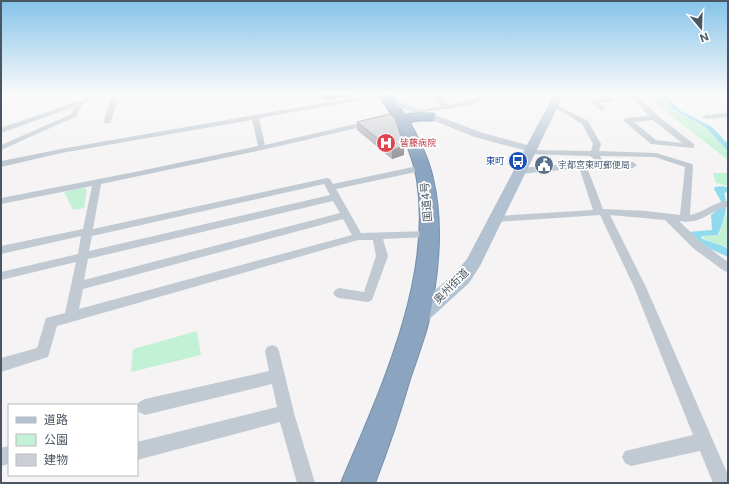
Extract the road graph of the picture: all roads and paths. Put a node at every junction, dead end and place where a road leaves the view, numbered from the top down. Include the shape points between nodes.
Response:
1 (41, 117) edge
2 (71, 117) edge
3 (110, 117) edge
4 (255, 117) junction
5 (260, 117) edge
6 (353, 117) edge
7 (393, 117) edge
8 (427, 117) edge
9 (548, 117) edge
10 (574, 117) edge
11 (706, 117) dead end
12 (711, 117) edge
13 (655, 118) joint
14 (108, 122) dead end
15 (1, 131) edge
16 (1, 148) edge
17 (262, 148) junction
18 (531, 151) junction
19 (594, 155) junction
20 (1, 164) edge
21 (602, 164) junction
22 (633, 165) dead end
23 (586, 166) junction
24 (422, 168) junction
25 (520, 172) junction
26 (97, 183) junction
27 (330, 187) junction
28 (336, 197) junction
29 (1, 201) edge
30 (728, 204) edge
31 (601, 212) junction
32 (346, 215) junction
33 (668, 217) junction
34 (685, 219) junction
35 (496, 220) junction
36 (88, 233) junction
37 (428, 234) junction
38 (377, 236) junction
39 (358, 237) junction
40 (1, 250) edge
41 (82, 258) junction
42 (728, 268) edge
43 (1, 276) edge
44 (77, 286) junction
45 (339, 293) dead end
46 (71, 317) junction
47 (417, 318) junction
48 (272, 351) dead end
49 (1, 365) edge
50 (278, 376) junction
51 (145, 407) dead end
52 (286, 413) junction
53 (704, 441) junction
54 (138, 451) edge
55 (630, 457) dead end
56 (306, 483) edge
57 (358, 483) edge
58 (722, 483) edge

1 - 15 street
2 - 16 street
3 - 14 street
4 - 5 street
4 - 17 street
4 - 20 street
6 - 17 street
7 - 24 highway, 国道4号
8 - 18 street
9 - 18 main road, 奥州街道
10 - 19 street via 585,123 597,144
11 - 12 street
13 - 13 street via 673,132 691,146 654,142 627,120
17 - 26 street
18 - 19 street
18 - 25 main road, 奥州街道
19 - 21 street
19 - 34 street via 656,155 689,166
21 - 22 street
21 - 23 street
23 - 25 street
23 - 31 street via 584,170
24 - 27 street
24 - 37 highway, 国道4号 via 427,198
25 - 35 main road, 奥州街道
26 - 29 street
26 - 36 street
27 - 28 street
27 - 36 street via 326,181
28 - 32 street
28 - 41 street
30 - 34 street via 699,217
31 - 33 street
31 - 35 street
31 - 53 street via 640,287
32 - 39 street
32 - 44 street
33 - 34 street
33 - 42 street via 697,245
35 - 47 main road, 奥州街道 via 474,262 462,278
36 - 40 street
36 - 41 street
37 - 38 street
37 - 47 highway, 国道4号
38 - 39 street
38 - 45 street via 382,256 368,297
39 - 46 street
41 - 43 street
41 - 44 street
44 - 46 street
46 - 49 street via 51,322 43,353
47 - 57 highway, 奥州街道 via 376,440
48 - 50 street
50 - 51 street
50 - 52 street
52 - 54 street
52 - 56 street
53 - 55 street
53 - 58 street

